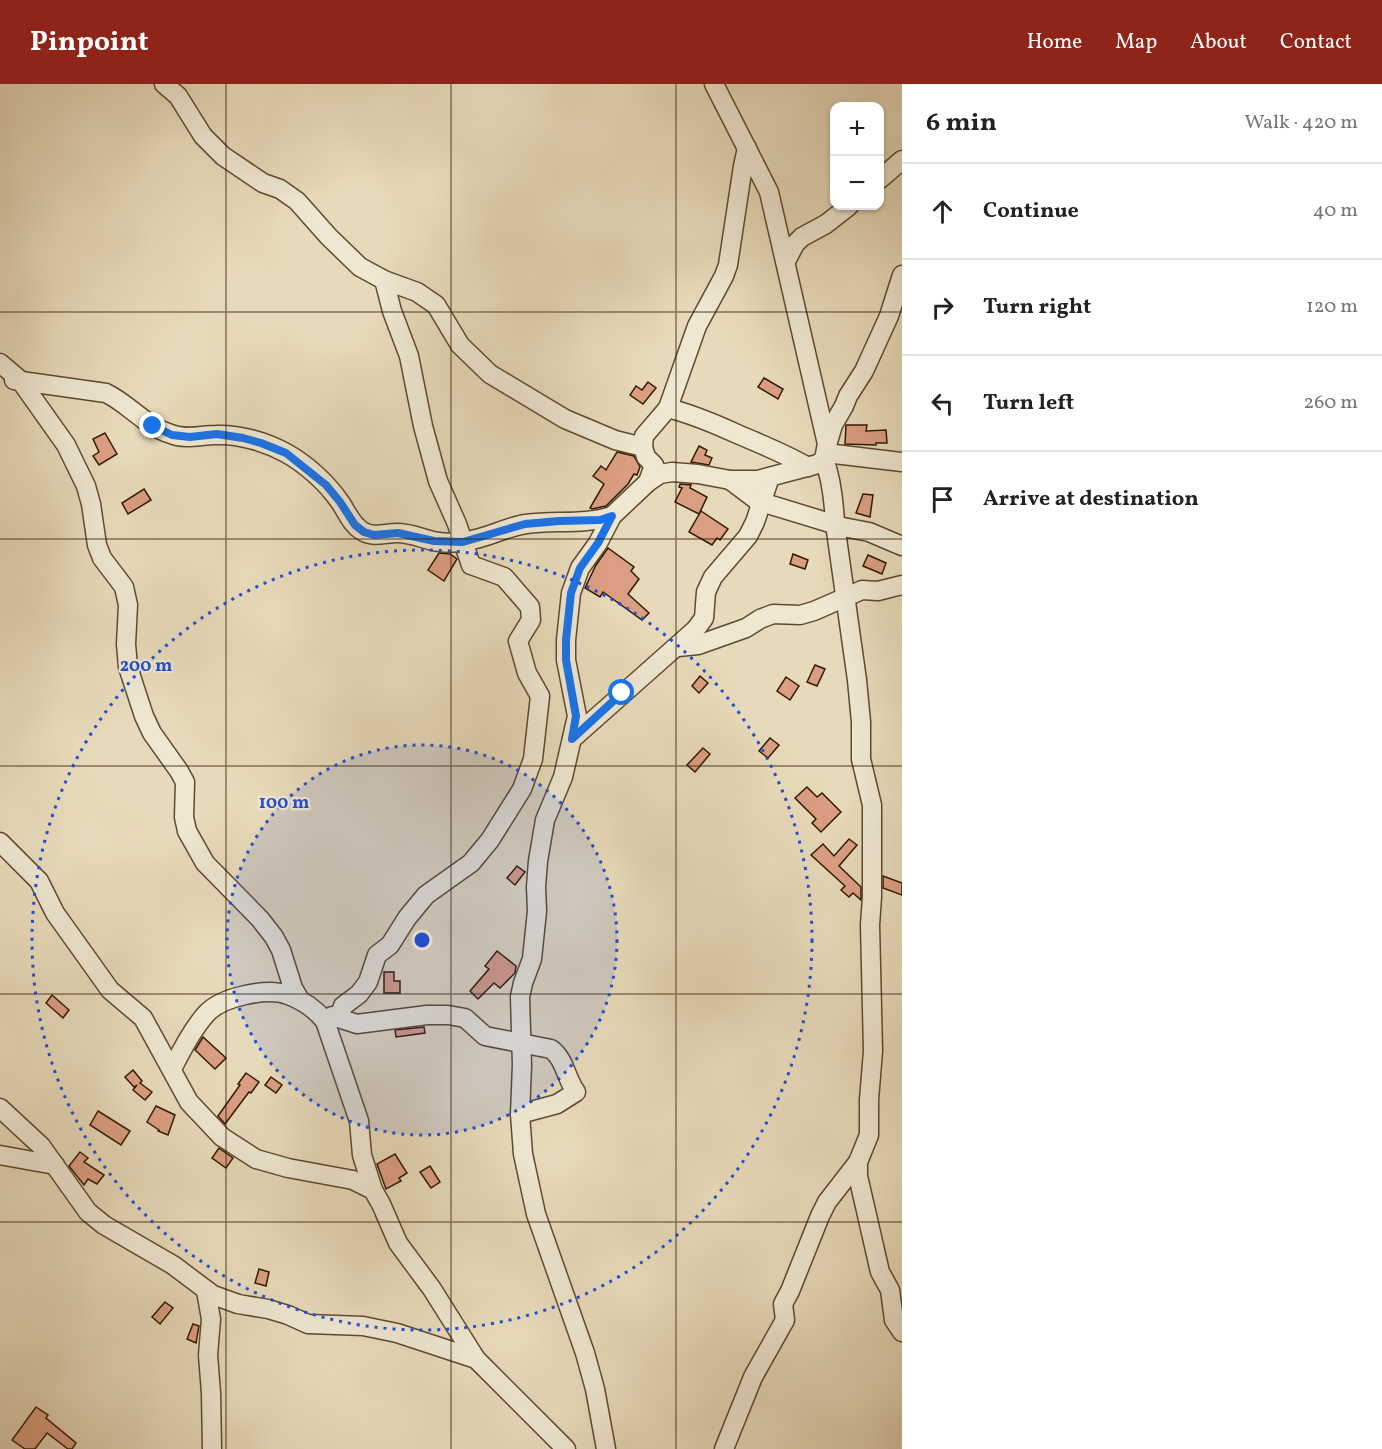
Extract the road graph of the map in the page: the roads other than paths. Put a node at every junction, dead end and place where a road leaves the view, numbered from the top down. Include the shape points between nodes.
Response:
1 (164, 84) edge
2 (714, 84) edge
3 (747, 148) junction
4 (902, 160) edge
5 (884, 175) edge
6 (844, 210) edge
7 (802, 237) junction
8 (781, 238) junction
9 (786, 261) junction
10 (902, 274) edge
11 (384, 280) junction
12 (0, 363) edge
13 (0, 377) edge
14 (20, 381) junction
15 (668, 408) junction
16 (643, 447) junction
17 (821, 456) junction
18 (902, 462) edge
19 (770, 477) junction
20 (730, 480) junction
21 (648, 482) junction
22 (761, 502) junction
23 (612, 516) junction
24 (835, 524) junction
25 (463, 542) junction
26 (902, 546) edge
27 (902, 585) edge
28 (846, 597) junction
29 (678, 646) junction
30 (572, 739) junction
31 (0, 842) edge
32 (300, 1000) junction
33 (332, 1019) junction
34 (522, 1043) junction
35 (172, 1069) junction
36 (0, 1108) edge
37 (520, 1114) junction
38 (0, 1155) edge
39 (858, 1162) junction
40 (55, 1165) junction
41 (373, 1190) junction
42 (206, 1291) junction
43 (902, 1332) edge
44 (476, 1359) junction
45 (212, 1449) edge
46 (566, 1449) edge
47 (606, 1449) edge
48 (724, 1449) edge

1 - 11 street via 178,96 203,136 223,156 297,201 345,254
2 - 3 street
3 - 8 street via 769,192
3 - 15 street via 728,265 697,326
4 - 5 street
6 - 7 street
7 - 8 street
7 - 9 street
8 - 9 street
9 - 17 street
10 - 17 street via 889,316
11 - 16 street via 417,292 436,305 460,345 490,374 565,419
11 - 25 street via 409,356 438,481
12 - 14 street
13 - 14 street
14 - 25 street via 106,393 172,435 243,438 286,453 326,485 364,532
14 - 32 street via 66,445 87,486 97,545 124,587 128,605 128,667 144,717 185,782 186,831 205,862 274,937
15 - 16 street via 644,436
15 - 17 street via 758,442
16 - 21 street via 645,457 654,465
17 - 18 street
17 - 19 street
17 - 24 street via 828,470
19 - 20 street
19 - 22 street
20 - 21 street via 672,472
20 - 22 street
21 - 23 street
22 - 24 street
22 - 29 street via 748,536 713,577 706,592 704,618
23 - 25 street via 525,524
23 - 30 street via 580,568 571,593 566,660 576,716
24 - 26 street via 869,532
24 - 28 street
25 - 33 street via 471,565 504,577 531,607 531,620 518,641 527,673 540,696 532,759 522,789 490,840 471,863 426,895 390,945 377,955 359,994
27 - 28 street via 862,590
28 - 29 street via 800,615 773,614 698,645
28 - 39 street via 861,722 861,759 872,805 871,1120
29 - 30 street
30 - 34 street via 541,838 532,959 520,997
31 - 35 street via 39,881 54,913 110,990 143,1017
32 - 33 street
32 - 35 street via 286,993 226,999 206,1014
33 - 34 street via 357,1024 448,1015 465,1018 485,1036
33 - 41 street
34 - 37 street
34 - 37 street via 557,1054 576,1092 556,1104
35 - 41 street via 189,1102 222,1137 256,1159 353,1180
36 - 40 street via 41,1146
37 - 47 street via 523,1154 536,1214 585,1353
38 - 40 street
39 - 43 street via 880,1272 890,1290 894,1320
39 - 48 street via 819,1216 783,1304 785,1320 753,1377
40 - 42 street via 88,1212 173,1265
41 - 44 street via 398,1243
42 - 44 street via 308,1324 363,1326 397,1333
42 - 45 street via 211,1318 208,1356
44 - 46 street

